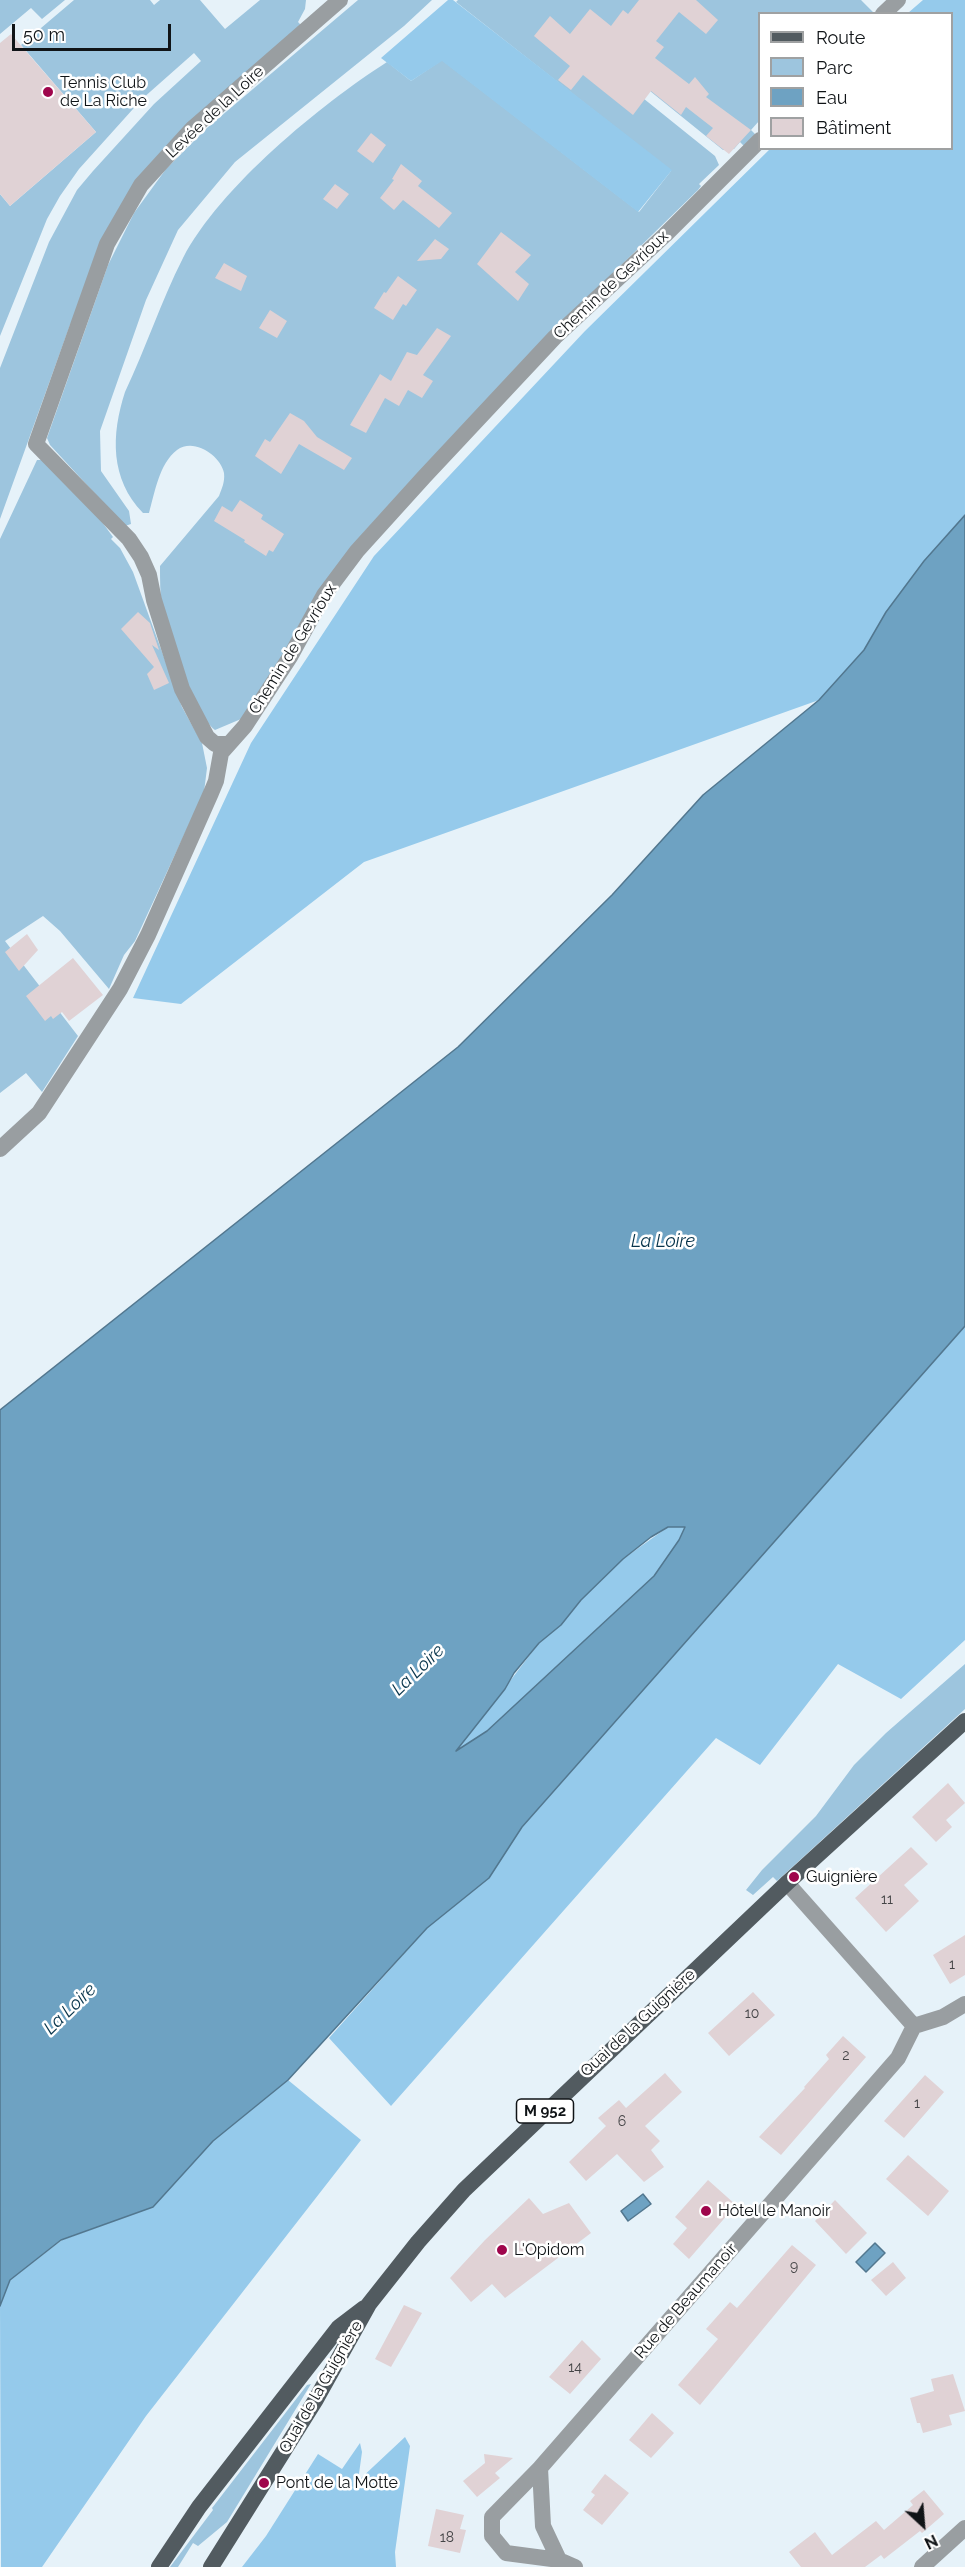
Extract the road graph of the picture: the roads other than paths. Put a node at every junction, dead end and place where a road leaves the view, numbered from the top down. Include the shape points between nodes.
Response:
1 (898, 0) edge
2 (335, 2) edge
3 (885, 12) edge
4 (758, 141) edge
5 (229, 744) junction
6 (0, 1149) edge
7 (965, 1721) edge
8 (787, 1883) junction
9 (965, 2004) edge
10 (914, 2026) junction
11 (369, 2304) junction
12 (540, 2468) junction
13 (965, 2528) edge
14 (559, 2560) junction
15 (159, 2567) edge
16 (212, 2567) edge
17 (575, 2567) edge
18 (922, 2567) edge

1 - 3 street
2 - 5 street, Levée de la Loire via 193,128 141,185 107,244 36,444 129,538 149,575 182,689 207,737 215,744
4 - 5 street, Chemin de Gevrioux via 665,235 555,337 369,538 324,595 290,657
5 - 6 street, Chemin de Gevrioux via 219,759 211,794 120,989 39,1113
7 - 8 main road, Quai de la Guignière / M 952
8 - 10 street
8 - 11 main road, Quai de la Guignière / M 952 via 464,2190
9 - 10 street via 943,2018
10 - 12 street, Rue de Beaumanoir via 898,2058
11 - 15 main road via 339,2327 199,2508
11 - 16 main road, Quai de la Guignière / M 952 via 315,2401
12 - 14 street via 543,2526
12 - 14 street, Rue de Beaumanoir via 492,2517 492,2536 506,2553
13 - 18 street
14 - 17 street

